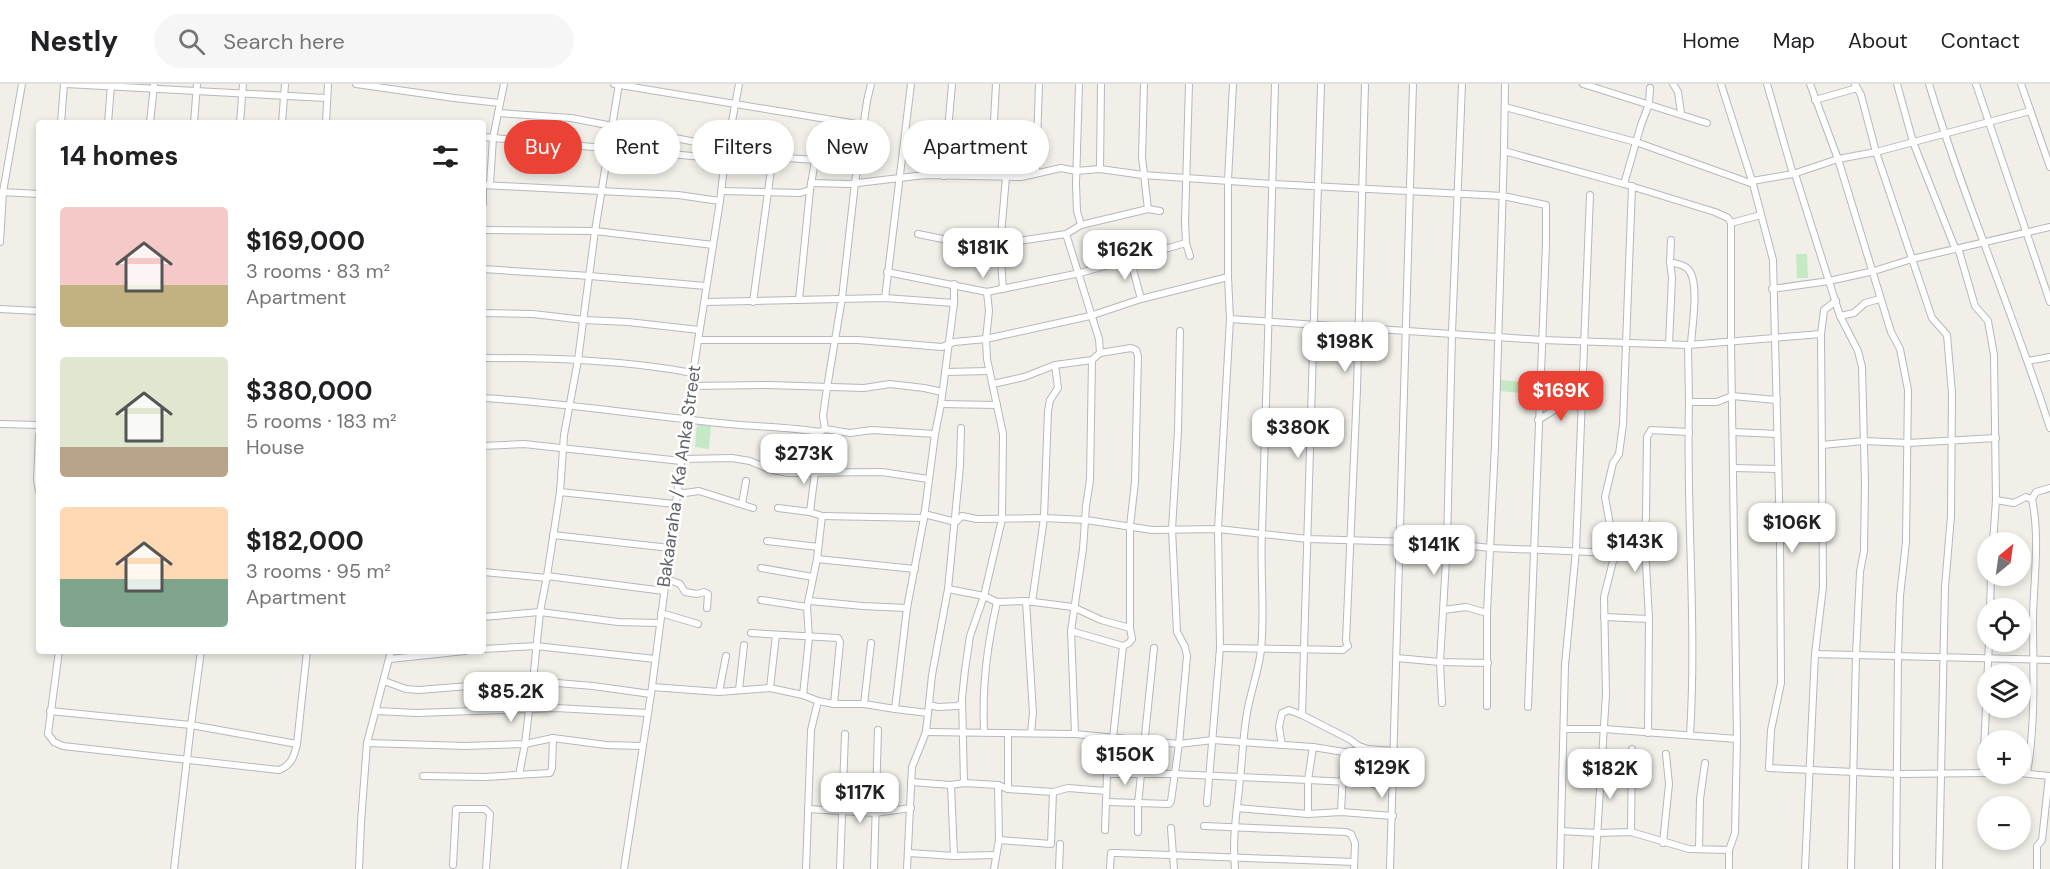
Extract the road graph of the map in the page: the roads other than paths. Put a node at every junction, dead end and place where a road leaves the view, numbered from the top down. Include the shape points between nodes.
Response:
1 (22, 84) edge
2 (65, 84) edge
3 (243, 84) edge
4 (285, 84) edge
5 (328, 84) edge
6 (356, 84) edge
7 (504, 84) edge
8 (614, 84) edge
9 (619, 84) edge
10 (739, 84) edge
11 (871, 84) edge
12 (911, 84) edge
13 (952, 84) edge
14 (996, 84) edge
15 (1039, 84) edge
16 (1079, 84) edge
17 (1101, 84) edge
18 (1144, 84) edge
19 (1189, 84) edge
20 (1233, 84) edge
21 (1275, 84) edge
22 (1321, 84) edge
23 (1365, 84) edge
24 (1413, 84) edge
25 (1462, 84) edge
26 (1505, 84) edge
27 (1583, 84) edge
28 (1673, 84) edge
29 (1721, 84) edge
30 (1767, 84) edge
31 (1810, 84) edge
32 (1897, 84) edge
33 (1929, 84) edge
34 (1976, 84) edge
35 (2021, 84) edge
36 (111, 85) edge
37 (154, 86) edge
38 (390, 86) edge
39 (1856, 86) edge
40 (197, 87) edge
41 (1650, 88) dead end
42 (241, 95) junction
43 (284, 96) junction
44 (326, 98) junction
45 (1815, 100) junction
46 (500, 103) junction
47 (1649, 104) junction
48 (734, 105) junction
49 (1505, 107) junction
50 (2030, 111) junction
51 (498, 113) junction
52 (1681, 113) junction
53 (61, 120) edge
54 (108, 120) edge
55 (150, 120) edge
56 (194, 120) edge
57 (240, 120) edge
58 (282, 120) edge
59 (326, 120) edge
60 (613, 120) edge
61 (732, 120) edge
62 (836, 120) edge
63 (864, 120) edge
64 (1038, 120) edge
65 (594, 122) edge
66 (1707, 123) dead end
67 (1988, 123) junction
68 (1945, 133) junction
69 (486, 137) edge
70 (493, 138) junction
71 (1636, 142) junction
72 (1913, 142) junction
73 (594, 146) edge
74 (1504, 151) junction
75 (1876, 152) junction
76 (1838, 159) junction
77 (2050, 167) edge
78 (1100, 169) junction
79 (1049, 170) edge
80 (1076, 171) junction
81 (605, 174) edge
82 (724, 174) edge
83 (770, 174) edge
84 (813, 174) edge
85 (856, 174) edge
86 (1030, 174) edge
87 (1793, 174) junction
88 (1143, 175) junction
89 (900, 176) junction
90 (944, 176) junction
91 (991, 176) junction
92 (1006, 177) junction
93 (1187, 179) junction
94 (1228, 180) junction
95 (855, 183) junction
96 (1752, 183) junction
97 (486, 184) edge
98 (1273, 184) junction
99 (1624, 184) junction
100 (1632, 186) junction
101 (811, 187) junction
102 (1317, 187) junction
103 (1364, 189) junction
104 (603, 190) junction
105 (722, 191) junction
106 (2, 192) edge
107 (767, 192) junction
108 (1410, 192) junction
109 (36, 194) edge
110 (1458, 194) junction
111 (1590, 195) dead end
112 (1503, 196) junction
113 (720, 201) junction
114 (1148, 209) junction
115 (1160, 211) dead end
116 (1761, 215) junction
117 (1731, 224) junction
118 (1081, 225) junction
119 (2050, 227) edge
120 (486, 230) edge
121 (595, 231) junction
122 (2028, 233) junction
123 (918, 234) dead end
124 (1066, 234) junction
125 (1671, 240) dead end
126 (0, 242) edge
127 (1186, 243) junction
128 (1984, 243) junction
129 (713, 245) junction
130 (1000, 246) junction
131 (1955, 248) junction
132 (1190, 256) dead end
133 (1130, 258) junction
134 (1912, 259) junction
135 (1670, 262) junction
136 (486, 269) edge
137 (1874, 271) junction
138 (887, 272) junction
139 (1080, 273) junction
140 (590, 276) junction
141 (1228, 277) junction
142 (1829, 281) junction
143 (954, 284) junction
144 (706, 286) junction
145 (1003, 289) junction
146 (1773, 289) junction
147 (987, 292) junction
148 (842, 298) junction
149 (885, 298) junction
150 (1141, 299) junction
151 (1880, 299) junction
152 (799, 300) junction
153 (705, 302) junction
154 (753, 302) junction
155 (1836, 302) junction
156 (2050, 302) edge
157 (954, 303) junction
158 (0, 309) edge
159 (36, 311) edge
160 (486, 313) edge
161 (1090, 316) junction
162 (1840, 316) junction
163 (1230, 319) junction
164 (584, 320) junction
165 (1269, 322) junction
166 (1312, 324) junction
167 (1358, 327) junction
168 (699, 330) junction
169 (1180, 331) dead end
170 (1406, 331) junction
171 (1452, 333) junction
172 (1821, 334) junction
173 (1498, 337) junction
174 (986, 339) junction
175 (1542, 339) junction
176 (1774, 339) junction
177 (698, 340) junction
178 (834, 340) junction
179 (1583, 341) junction
180 (1731, 342) junction
181 (1626, 343) junction
182 (1669, 344) junction
183 (949, 345) junction
184 (1689, 345) junction
185 (1100, 353) junction
186 (2050, 357) edge
187 (486, 358) edge
188 (578, 360) junction
189 (1092, 360) junction
190 (2028, 361) junction
191 (1056, 365) junction
192 (989, 371) junction
193 (945, 372) junction
194 (693, 373) junction
195 (993, 384) junction
196 (692, 386) junction
197 (827, 388) junction
198 (942, 392) junction
199 (1732, 396) junction
200 (486, 398) edge
201 (1776, 400) junction
202 (1689, 402) junction
203 (941, 404) junction
204 (570, 405) junction
205 (998, 405) junction
206 (1580, 406) junction
207 (688, 419) junction
208 (1538, 420) junction
209 (0, 424) edge
210 (36, 425) edge
211 (961, 428) dead end
212 (2050, 428) edge
213 (822, 431) junction
214 (1689, 432) junction
215 (1733, 432) junction
216 (935, 434) junction
217 (1777, 434) junction
218 (1996, 438) junction
219 (1864, 441) junction
220 (1951, 441) junction
221 (1908, 443) junction
222 (1822, 445) junction
223 (486, 446) edge
224 (563, 449) junction
225 (681, 460) junction
226 (1733, 468) junction
227 (1778, 469) junction
228 (814, 474) junction
229 (928, 479) junction
230 (746, 481) dead end
231 (2050, 488) edge
232 (560, 492) junction
233 (676, 492) junction
234 (2032, 499) junction
235 (1996, 500) junction
236 (675, 504) junction
237 (742, 504) junction
238 (753, 508) dead end
239 (778, 508) dead end
240 (810, 512) junction
241 (822, 516) junction
242 (924, 516) junction
243 (1044, 518) junction
244 (1002, 519) junction
245 (1086, 520) junction
246 (956, 522) junction
247 (1130, 526) junction
248 (1172, 529) junction
249 (1218, 529) junction
250 (1994, 532) edge
251 (1262, 533) junction
252 (553, 535) junction
253 (1308, 538) junction
254 (1351, 540) junction
255 (767, 541) dead end
256 (1401, 541) junction
257 (1448, 543) junction
258 (818, 547) junction
259 (670, 548) junction
260 (1490, 548) junction
261 (1533, 550) junction
262 (1576, 550) junction
263 (1615, 552) junction
264 (817, 559) junction
265 (761, 568) dead end
266 (915, 569) junction
267 (486, 572) edge
268 (547, 577) junction
269 (813, 577) junction
270 (665, 578) junction
271 (948, 588) junction
272 (664, 591) junction
273 (984, 596) junction
274 (761, 600) dead end
275 (997, 602) junction
276 (1029, 602) junction
277 (808, 604) junction
278 (1073, 607) junction
279 (707, 608) dead end
280 (907, 608) junction
281 (1444, 610) junction
282 (540, 612) junction
283 (661, 613) junction
284 (1487, 613) junction
285 (486, 617) edge
286 (1604, 617) junction
287 (1649, 619) junction
288 (659, 623) junction
289 (698, 624) dead end
290 (1130, 628) junction
291 (1071, 631) junction
292 (751, 633) dead end
293 (777, 635) junction
294 (808, 638) junction
295 (871, 643) dead end
296 (744, 645) dead end
297 (1123, 645) junction
298 (536, 646) junction
299 (1154, 648) dead end
300 (1220, 648) junction
301 (486, 649) edge
302 (1261, 649) junction
303 (1306, 649) junction
304 (1988, 652) edge
305 (59, 654) edge
306 (201, 654) edge
307 (307, 654) edge
308 (391, 654) edge
309 (437, 654) edge
310 (1815, 654) junction
311 (1856, 655) junction
312 (1898, 655) junction
313 (726, 656) dead end
314 (1397, 657) junction
315 (1944, 657) junction
316 (390, 659) junction
317 (655, 659) junction
318 (1988, 659) junction
319 (2032, 660) junction
320 (2050, 660) edge
321 (1440, 662) junction
322 (1488, 663) junction
323 (384, 681) junction
324 (533, 681) junction
325 (770, 688) junction
326 (739, 690) junction
327 (651, 691) junction
328 (719, 692) junction
329 (803, 695) junction
330 (818, 701) junction
331 (963, 701) junction
332 (1442, 703) dead end
333 (834, 704) junction
334 (864, 704) junction
335 (929, 705) junction
336 (1487, 706) dead end
337 (1528, 707) dead end
338 (895, 709) junction
339 (529, 710) junction
340 (50, 711) junction
341 (376, 711) junction
342 (647, 713) junction
343 (928, 713) junction
344 (1302, 716) junction
345 (191, 725) junction
346 (1564, 729) junction
347 (1604, 729) junction
348 (878, 730) dead end
349 (1986, 730) edge
350 (2031, 730) edge
351 (963, 731) junction
352 (926, 732) junction
353 (984, 732) junction
354 (1008, 732) junction
355 (1032, 733) junction
356 (1648, 733) junction
357 (845, 734) dead end
358 (1075, 734) junction
359 (1690, 735) junction
360 (554, 738) junction
361 (1113, 738) junction
362 (1737, 739) junction
363 (1213, 740) junction
364 (1145, 741) junction
365 (1243, 741) junction
366 (367, 743) junction
367 (297, 744) junction
368 (525, 744) junction
369 (1179, 744) junction
370 (1282, 745) junction
371 (642, 746) junction
372 (1312, 747) junction
373 (1368, 749) junction
374 (1632, 749) dead end
375 (1394, 751) junction
376 (1344, 752) junction
377 (1666, 754) dead end
378 (186, 760) junction
379 (1705, 763) dead end
380 (1809, 770) junction
381 (1855, 771) junction
382 (1142, 773) junction
383 (1977, 773) edge
384 (1107, 774) junction
385 (1174, 774) junction
386 (1898, 774) junction
387 (1942, 774) junction
388 (2031, 774) edge
389 (519, 775) junction
390 (1208, 775) junction
391 (423, 776) dead end
392 (2049, 776) edge
393 (1241, 777) junction
394 (1308, 780) junction
395 (911, 782) junction
396 (1341, 782) junction
397 (964, 783) junction
398 (1393, 783) junction
399 (951, 785) junction
400 (998, 785) junction
401 (1008, 789) junction
402 (1106, 791) junction
403 (1053, 792) junction
404 (1107, 802) junction
405 (1207, 802) dead end
406 (1138, 804) junction
407 (911, 808) junction
408 (1237, 808) junction
409 (808, 809) junction
410 (842, 812) junction
411 (1341, 812) junction
412 (875, 813) junction
413 (1308, 814) junction
414 (1392, 816) junction
415 (1204, 826) dead end
416 (1234, 826) junction
417 (1171, 828) dead end
418 (1104, 830) dead end
419 (1562, 831) junction
420 (1138, 832) dead end
421 (1631, 832) junction
422 (1597, 833) junction
423 (999, 840) junction
424 (1663, 843) junction
425 (1060, 844) dead end
426 (1699, 849) junction
427 (1729, 850) junction
428 (909, 854) junction
429 (995, 855) junction
430 (1172, 855) junction
431 (954, 856) junction
432 (1233, 856) junction
433 (453, 865) dead end
434 (1354, 866) edge
435 (174, 869) edge
436 (359, 869) edge
437 (486, 869) edge
438 (624, 869) edge
439 (806, 869) edge
440 (840, 869) edge
441 (874, 869) edge
442 (908, 869) edge
443 (994, 869) edge
444 (1059, 869) edge
445 (1110, 869) edge
446 (1174, 869) edge
447 (1235, 869) edge
448 (1390, 869) edge
449 (1560, 869) edge
450 (1595, 869) edge
451 (1729, 869) edge
452 (1805, 869) edge
453 (1851, 869) edge
454 (1896, 869) edge
455 (1938, 869) edge
456 (2037, 869) edge

1 - 106 street
2 - 36 street
2 - 53 street
3 - 42 street
4 - 43 street
5 - 44 street
6 - 38 street
7 - 46 street
8 - 9 street
9 - 48 street
9 - 60 street
10 - 48 street, Bakaaraha / Ka Anka Street
11 - 63 street
12 - 89 street
13 - 90 street
14 - 91 street
15 - 64 street
16 - 80 street
17 - 78 street
18 - 88 street
19 - 93 street
20 - 94 street
21 - 98 street
22 - 102 street
23 - 103 street
24 - 108 street
25 - 110 street
26 - 49 street
27 - 47 street
28 - 52 street
29 - 96 street
30 - 87 street
31 - 45 street
32 - 72 street
33 - 68 street
34 - 67 street
35 - 50 street
36 - 37 street
36 - 54 street
37 - 40 street
37 - 55 street
38 - 46 street
39 - 45 street
39 - 75 street
40 - 42 street
40 - 56 street
41 - 47 street
42 - 43 street
42 - 57 street
43 - 44 street
43 - 58 street
44 - 59 street
45 - 76 street
46 - 51 street
47 - 52 street
47 - 71 street
48 - 61 street, Bakaaraha / Ka Anka Street
48 - 62 street
49 - 71 street
49 - 74 street
50 - 67 street
50 - 77 street
51 - 65 street
51 - 70 street
52 - 66 street
67 - 68 street
67 - 122 street
68 - 72 street
68 - 128 street
69 - 70 street
70 - 73 street
70 - 97 street
71 - 96 street
71 - 99 street
72 - 75 street
72 - 131 street
74 - 99 street
74 - 112 street
75 - 76 street
75 - 134 street
76 - 87 street
76 - 137 street
78 - 80 street
78 - 88 street
79 - 80 street
80 - 118 street
81 - 104 street
82 - 105 street, Bakaaraha / Ka Anka Street
83 - 107 street
84 - 101 street
85 - 95 street
86 - 92 street
87 - 96 street
87 - 142 street
88 - 93 street
88 - 114 street
89 - 90 street
89 - 95 street
89 - 138 street
90 - 91 street
91 - 92 street
92 - 130 street
93 - 94 street
93 - 127 street
94 - 98 street
94 - 141 street
95 - 101 street
95 - 148 street
96 - 116 street
97 - 104 street
98 - 102 street
98 - 165 street
99 - 100 street
100 - 117 street via 1724,215
100 - 181 street
101 - 107 street via 800,193
101 - 152 street
102 - 103 street
102 - 166 street
103 - 108 street
103 - 167 street
104 - 113 street
104 - 121 street
105 - 107 street
105 - 113 street, Bakaaraha / Ka Anka Street
106 - 109 street
106 - 126 street
107 - 154 street
108 - 110 street
108 - 170 street
110 - 112 street
110 - 171 street
111 - 179 street
112 - 173 street
112 - 175 street via 1546,205
113 - 129 street, Bakaaraha / Ka Anka Street
114 - 115 street
114 - 118 street
116 - 117 street
116 - 146 street via 1773,260
117 - 180 street
118 - 124 street
119 - 122 street
120 - 121 street
121 - 129 street
121 - 140 street
122 - 128 street
122 - 156 street
123 - 130 street via 992,249
124 - 130 street
124 - 139 street
125 - 135 street
127 - 132 street
127 - 133 street
128 - 131 street
128 - 190 street
129 - 144 street, Bakaaraha / Ka Anka Street
130 - 145 street
131 - 134 street
131 - 218 street via 1975,306 1988,321 1994,355
133 - 139 street
133 - 150 street
134 - 137 street
134 - 220 street via 1932,318 1947,336
135 - 182 street
135 - 184 street via 1690,271 1696,288
136 - 140 street
137 - 142 street
137 - 151 street
138 - 143 street
138 - 149 street
139 - 145 street
139 - 161 street
140 - 144 street
140 - 164 street
141 - 150 street
141 - 163 street
142 - 146 street
142 - 155 street
143 - 147 street
143 - 157 street
144 - 153 street, Bakaaraha / Ka Anka Street
145 - 147 street
146 - 176 street
147 - 174 street
148 - 149 street
148 - 152 street
148 - 178 street
149 - 157 street
150 - 161 street
151 - 162 street
151 - 221 street via 1900,349 1908,390
152 - 154 street
153 - 154 street
153 - 168 street, Bakaaraha / Ka Anka Street
155 - 162 street
155 - 172 street via 1824,310
157 - 183 street
158 - 159 street
160 - 164 street
161 - 174 street
161 - 185 street
162 - 219 street via 1861,358
163 - 165 street
163 - 249 street
164 - 168 street
164 - 188 street
165 - 166 street
165 - 251 street
166 - 167 street
166 - 253 street
167 - 170 street
167 - 254 street
168 - 177 street, Bakaaraha / Ka Anka Street
169 - 248 street
170 - 171 street
170 - 256 street
171 - 173 street
171 - 257 street
172 - 176 street
172 - 222 street
173 - 175 street
173 - 260 street
174 - 183 street
174 - 192 street
175 - 179 street
175 - 208 street
176 - 180 street
176 - 201 street
177 - 178 street
177 - 194 street, Bakaaraha / Ka Anka Street
178 - 183 street
178 - 197 street
179 - 181 street
179 - 206 street
180 - 184 street
180 - 199 street
181 - 182 street
181 - 263 street via 1619,454 1605,497
182 - 184 street
183 - 193 street
184 - 202 street
185 - 189 street
185 - 247 street via 1131,348 1138,356
186 - 190 street
187 - 188 street
188 - 194 street
188 - 204 street
189 - 191 street
189 - 245 street
190 - 212 street
191 - 195 street
191 - 243 street via 1058,388 1048,411
192 - 193 street
192 - 195 street
193 - 198 street
194 - 196 street, Bakaaraha / Ka Anka Street
195 - 205 street
196 - 197 street
196 - 207 street, Bakaaraha / Ka Anka Street
197 - 198 street via 890,384
197 - 213 street
198 - 203 street
199 - 201 street
199 - 202 street via 1717,402
199 - 215 street
200 - 204 street
201 - 217 street
202 - 214 street
203 - 205 street
203 - 216 street
204 - 207 street
204 - 224 street
205 - 244 street via 1003,434
206 - 208 street via 1561,406
206 - 262 street
207 - 213 street
207 - 225 street, Bakaaraha / Ka Anka Street
208 - 261 street
209 - 210 street
211 - 246 street
213 - 216 street
213 - 228 street
214 - 287 street via 1651,430 1647,434 1642,545
214 - 359 street via 1693,683
215 - 217 street
215 - 226 street
216 - 229 street
217 - 227 street
218 - 220 street
218 - 235 street
219 - 221 street
219 - 222 street
219 - 311 street via 1863,550
220 - 221 street
220 - 315 street via 1952,516
221 - 312 street
222 - 310 street via 1823,587
223 - 224 street via 524,444
224 - 225 street
224 - 232 street
225 - 228 street via 732,458 789,473
225 - 233 street, Bakaaraha / Ka Anka Street
226 - 227 street
226 - 362 street
227 - 380 street via 1781,683 1771,730 1769,768
228 - 229 street via 882,472
228 - 240 street
229 - 242 street
230 - 237 street
231 - 234 street via 2036,492
232 - 236 street
232 - 252 street
233 - 236 street, Bakaaraha / Ka Anka Street
233 - 237 street via 699,491
234 - 235 street via 2026,497 2014,503
234 - 319 street via 2037,539
235 - 250 street
236 - 259 street, Bakaaraha / Ka Anka Street
237 - 238 street
239 - 240 street
240 - 241 street
241 - 242 street
241 - 258 street
242 - 246 street
242 - 266 street
243 - 244 street
243 - 245 street
243 - 276 street
244 - 246 street via 962,516
244 - 273 street
245 - 247 street
245 - 278 street
246 - 271 street
247 - 248 street
247 - 290 street
248 - 249 street
248 - 369 street via 1177,632 1187,656
249 - 251 street
249 - 300 street
251 - 253 street
251 - 302 street
252 - 259 street
252 - 268 street
253 - 254 street
253 - 303 street
254 - 256 street
254 - 303 street via 1348,646 1343,650
255 - 258 street
256 - 257 street
256 - 314 street
257 - 260 street
257 - 281 street
258 - 264 street
259 - 270 street, Bakaaraha / Ka Anka Street
260 - 261 street
260 - 284 street
261 - 262 street
261 - 337 street
262 - 263 street
262 - 346 street via 1565,658
263 - 286 street via 1605,589
264 - 266 street
264 - 269 street
265 - 269 street
266 - 280 street
267 - 268 street
268 - 272 street
268 - 282 street
269 - 277 street
270 - 272 street, Bakaaraha / Ka Anka Street
270 - 279 street via 680,584 685,592 706,593
271 - 273 street
271 - 335 street
272 - 283 street, Bakaaraha / Ka Anka Street
273 - 275 street
273 - 331 street via 970,636
274 - 277 street
275 - 276 street
275 - 353 street via 987,645
276 - 278 street
276 - 355 street
277 - 280 street
277 - 294 street
278 - 290 street
278 - 291 street
280 - 338 street
281 - 284 street via 1466,607
281 - 321 street
282 - 285 street
282 - 288 street
282 - 298 street
283 - 288 street, Bakaaraha / Ka Anka Street
283 - 289 street
284 - 322 street
286 - 287 street
286 - 347 street
287 - 356 street
288 - 317 street, Bakaaraha / Ka Anka Street
290 - 297 street via 1132,640
291 - 297 street
291 - 358 street
292 - 293 street
293 - 294 street
293 - 325 street
294 - 329 street
294 - 333 street via 839,639
295 - 334 street
296 - 326 street
297 - 361 street
298 - 301 street
298 - 317 street
298 - 324 street
299 - 364 street
300 - 302 street
300 - 363 street
302 - 303 street
302 - 365 street
303 - 344 street
304 - 318 street
305 - 340 street
306 - 345 street
307 - 367 street
308 - 316 street
309 - 316 street
310 - 311 street
310 - 380 street
311 - 312 street
311 - 381 street
312 - 315 street
312 - 386 street
313 - 328 street
314 - 321 street
314 - 375 street
315 - 318 street
315 - 387 street
316 - 323 street
317 - 327 street, Bakaaraha / Ka Anka Street
318 - 319 street
318 - 349 street
319 - 320 street
319 - 350 street
321 - 322 street
321 - 332 street
322 - 336 street
323 - 324 street via 419,690
323 - 341 street
324 - 327 street
325 - 326 street
325 - 329 street
326 - 328 street
327 - 328 street
327 - 342 street, Bakaaraha / Ka Anka Street
329 - 330 street
330 - 333 street
330 - 409 street via 812,722
331 - 335 street via 958,706
331 - 351 street
333 - 334 street
334 - 338 street
335 - 343 street
338 - 343 street
339 - 341 street
339 - 342 street
339 - 368 street
340 - 345 street
340 - 378 street via 48,734 63,746
341 - 366 street
342 - 371 street, Bakaaraha / Ka Anka Street
343 - 352 street
344 - 370 street via 1289,710 1282,713
344 - 373 street
345 - 367 street
345 - 378 street
346 - 347 street
346 - 419 street
347 - 356 street
347 - 422 street
348 - 412 street
351 - 352 street
351 - 353 street
351 - 397 street
352 - 395 street via 912,767
353 - 354 street
354 - 355 street
354 - 401 street
355 - 358 street
356 - 359 street
357 - 410 street
358 - 361 street
359 - 362 street
360 - 368 street
360 - 371 street
360 - 389 street via 551,772
361 - 364 street
361 - 384 street
362 - 427 street via 1735,833
363 - 365 street
363 - 369 street
363 - 390 street
364 - 369 street
364 - 382 street
365 - 370 street
365 - 393 street
366 - 368 street
366 - 436 street
367 - 378 street via 293,759 279,770
368 - 389 street
369 - 385 street
370 - 372 street
371 - 438 street, Bakaaraha / Ka Anka Street
372 - 376 street
372 - 394 street
373 - 375 street
373 - 376 street
374 - 421 street
375 - 398 street
376 - 396 street
377 - 424 street via 1669,784
378 - 435 street
379 - 426 street
380 - 381 street
380 - 452 street
381 - 386 street
381 - 453 street
382 - 384 street
382 - 385 street
382 - 406 street
383 - 387 street
384 - 402 street
385 - 390 street
385 - 406 street via 1169,804
386 - 387 street
386 - 454 street
387 - 455 street
388 - 392 street
389 - 391 street
390 - 393 street
390 - 405 street
392 - 456 street
393 - 394 street
393 - 408 street
394 - 396 street
394 - 413 street
395 - 399 street
395 - 407 street
396 - 398 street via 1382,787
396 - 411 street
397 - 399 street
397 - 400 street
398 - 414 street
399 - 431 street
400 - 401 street
400 - 423 street
401 - 403 street
402 - 403 street via 1068,788
402 - 404 street
403 - 423 street via 1051,844
404 - 406 street
404 - 418 street
406 - 420 street
407 - 412 street
407 - 428 street
408 - 413 street
408 - 416 street
409 - 410 street
409 - 439 street
410 - 412 street
410 - 440 street
411 - 413 street
411 - 414 street
412 - 441 street
414 - 448 street
415 - 416 street
416 - 432 street
416 - 434 street via 1346,832 1355,843
417 - 430 street
419 - 422 street
419 - 449 street
421 - 422 street
421 - 424 street
422 - 450 street
423 - 429 street
424 - 426 street
425 - 444 street
426 - 427 street
427 - 451 street
428 - 431 street
428 - 442 street
429 - 431 street
429 - 443 street
430 - 432 street
430 - 445 street via 1111,853
430 - 446 street
432 - 434 street
432 - 447 street
433 - 437 street via 456,809 485,809 490,814

